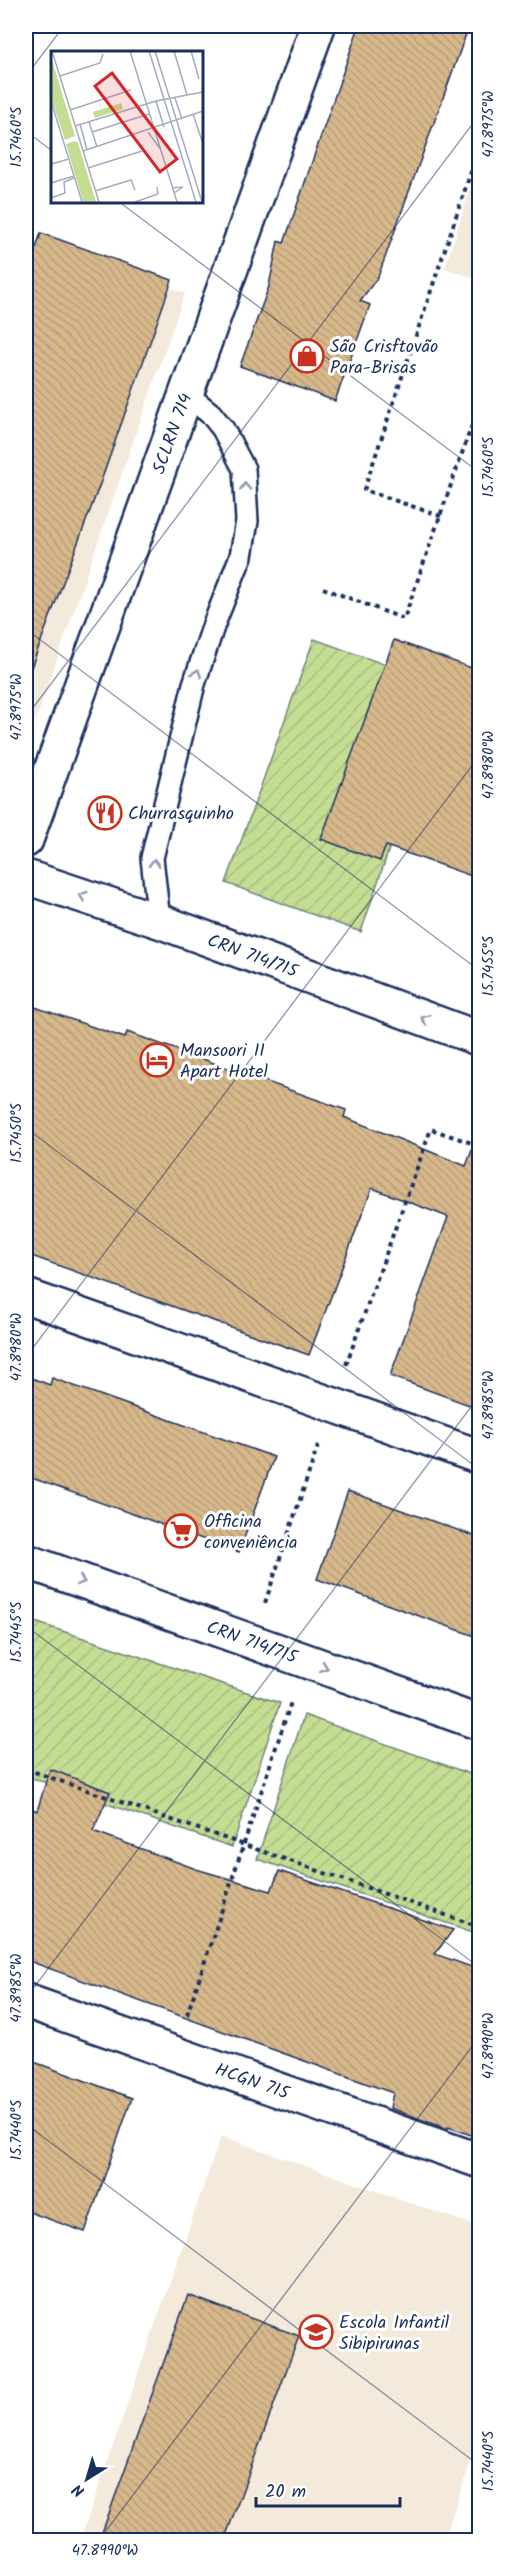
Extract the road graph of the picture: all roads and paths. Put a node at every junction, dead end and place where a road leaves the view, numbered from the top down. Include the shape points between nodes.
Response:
1 (318, 26) edge
2 (480, 145) edge
3 (186, 394) junction
4 (480, 402) edge
5 (441, 516) junction
6 (323, 588) dead end
7 (26, 840) edge
8 (26, 877) edge
9 (159, 921) junction
10 (480, 1039) edge
11 (26, 1296) edge
12 (480, 1457) edge
13 (26, 1561) edge
14 (291, 1702) dead end
15 (480, 1724) edge
16 (26, 1769) edge
17 (243, 1845) junction
18 (480, 1927) edge
19 (26, 2001) edge
20 (183, 2027) dead end
21 (480, 2161) edge

1 - 3 street, SCLRN 714
2 - 5 path via 364,490
3 - 7 street, SCLRN 714
9 -> 3 lane via 152,858 194,684 241,556 247,521 244,469 223,429
4 - 5 path
5 - 6 path via 404,619
9 -> 8 street, CRN 714/715
10 -> 9 street, CRN 714/715
11 - 12 street
13 -> 15 street, CRN 714/715
14 - 17 path
16 - 17 path
17 - 18 path
17 - 20 path
19 - 21 street, HCGN 715

